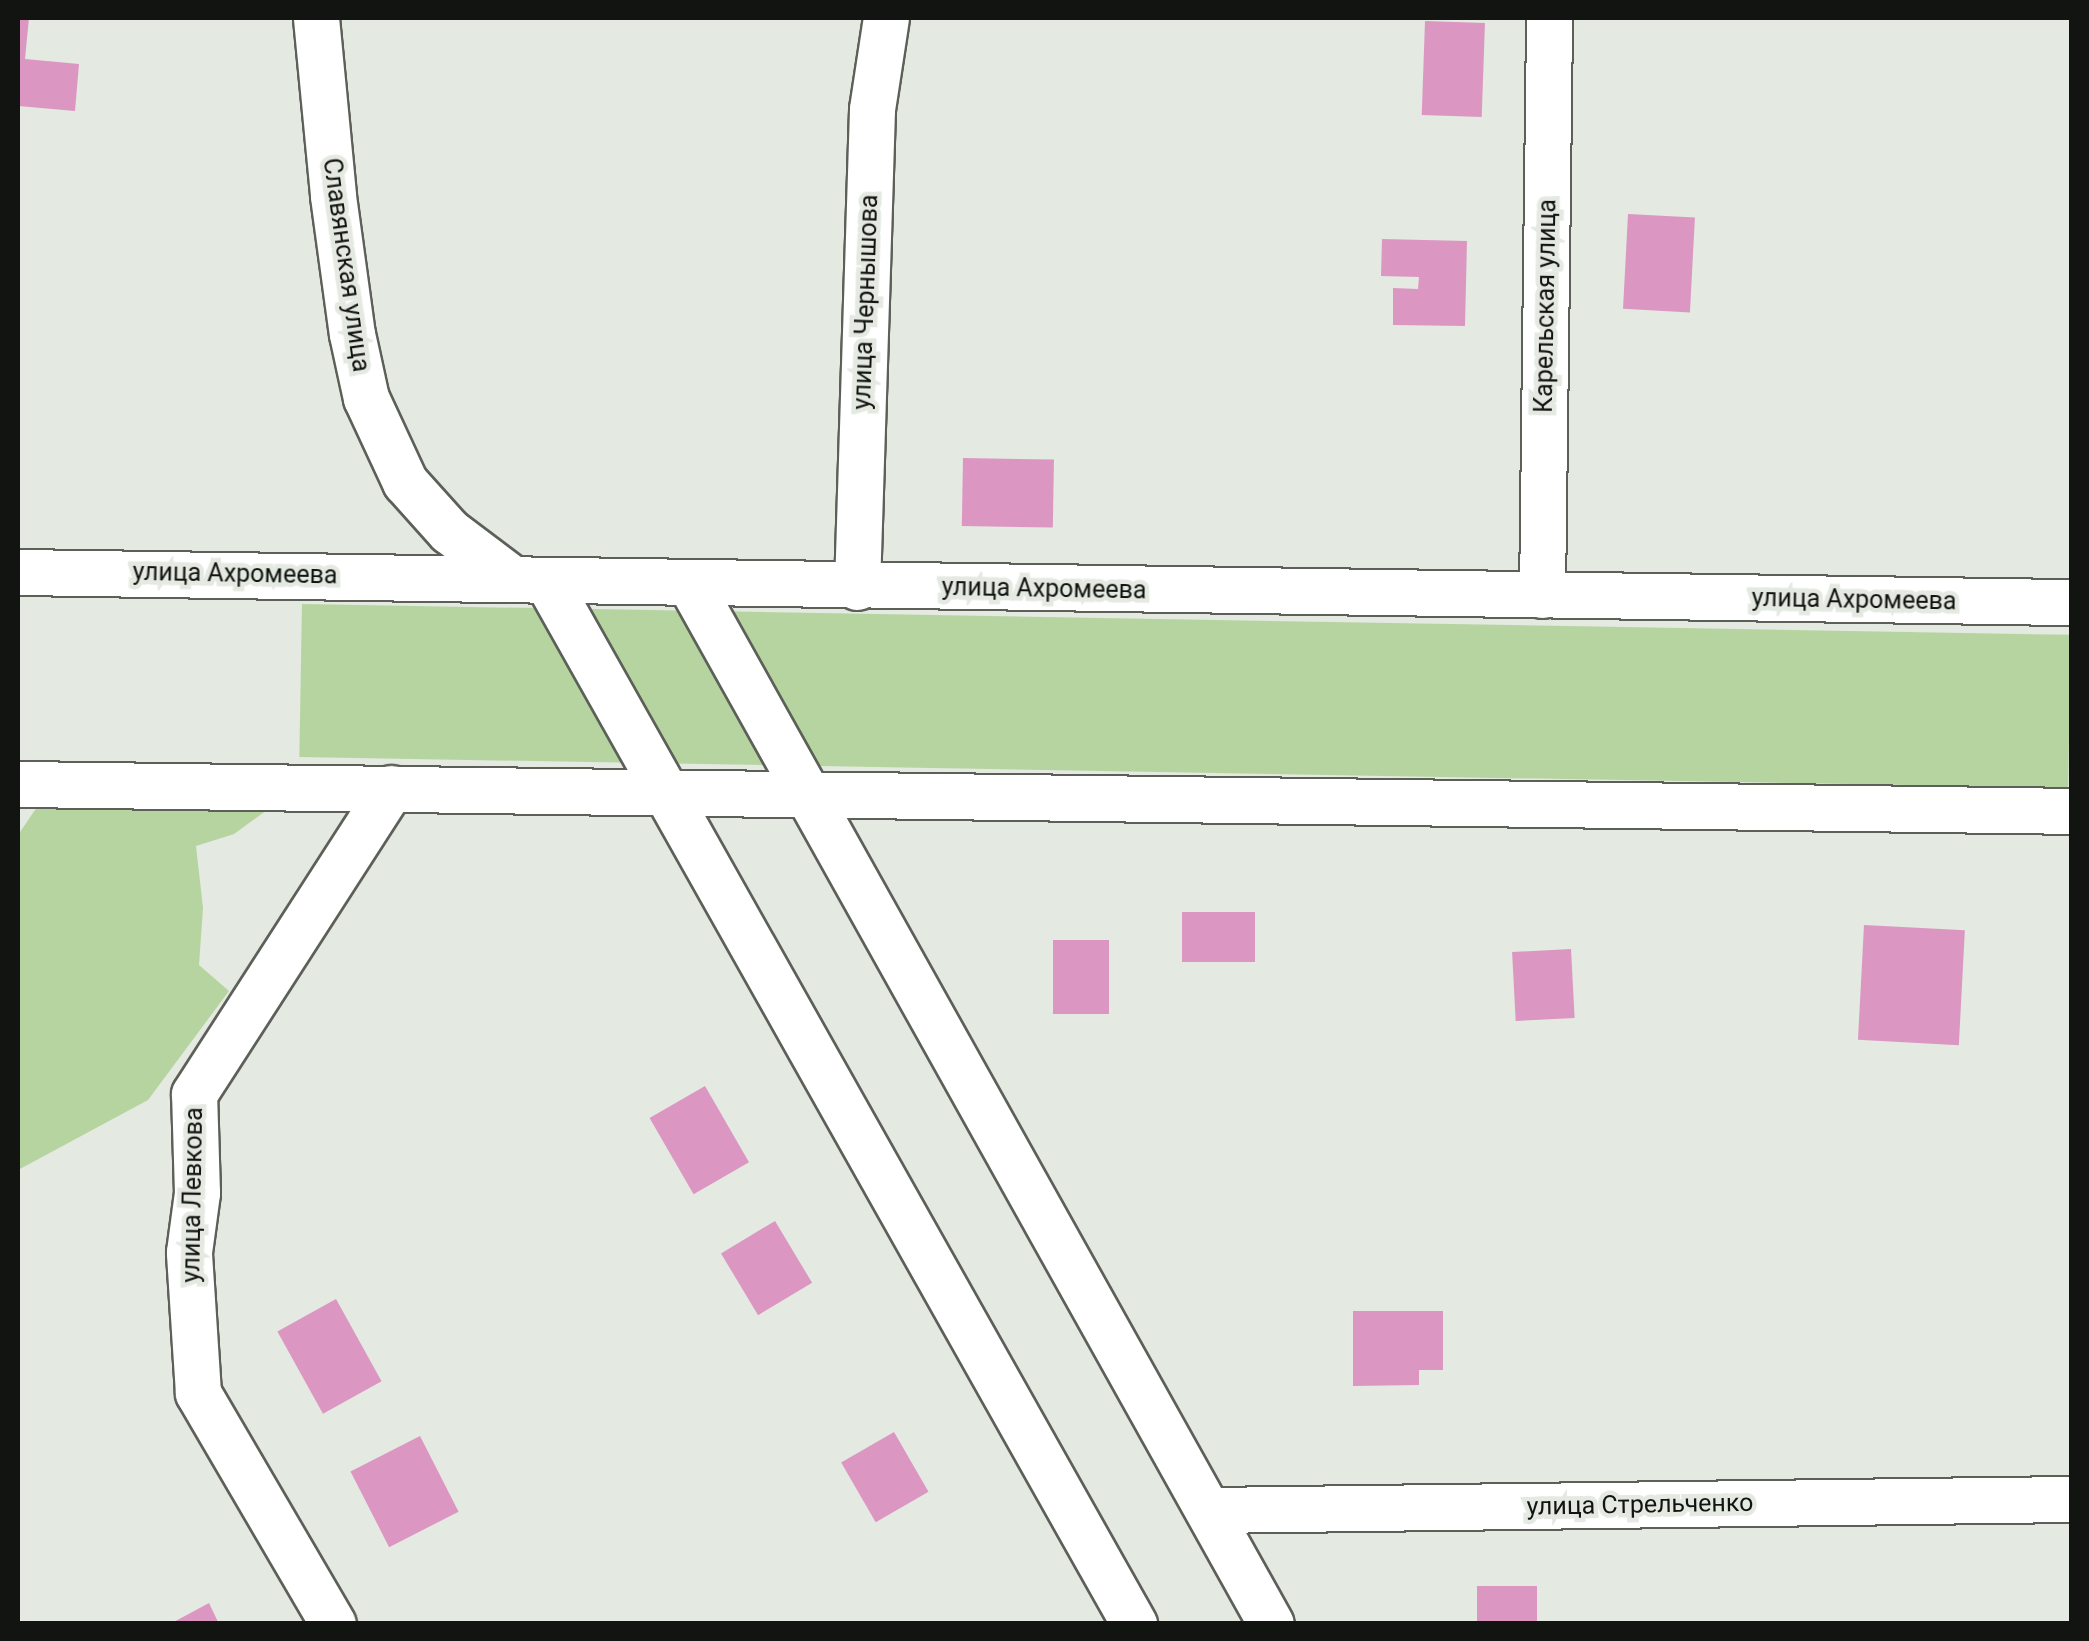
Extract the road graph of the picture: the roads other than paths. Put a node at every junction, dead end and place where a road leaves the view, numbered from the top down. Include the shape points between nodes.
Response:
1 (316, 18) edge
2 (886, 18) edge
3 (1549, 18) edge
4 (18, 572) edge
5 (529, 580) junction
6 (690, 584) junction
7 (857, 586) junction
8 (1542, 596) junction
9 (2072, 602) edge
10 (18, 784) edge
11 (391, 788) junction
12 (666, 792) junction
13 (808, 794) junction
14 (2072, 811) edge
15 (2072, 1499) edge
16 (1208, 1510) junction
17 (333, 1624) edge
18 (1134, 1624) edge
19 (1271, 1624) edge

1 - 5 street, Славянская улица via 338,236 366,398 405,482 449,531
2 - 7 street, улица Чернышова via 872,109
3 - 8 street, Карельская улица
4 - 5 street, улица Ахромеева
5 - 6 street, улица Ахромеева
5 - 12 street
6 - 7 street, улица Ахромеева
6 - 13 street
7 - 8 street, улица Ахромеева
8 - 9 street, улица Ахромеева
10 - 11 street
11 - 12 street
11 - 17 street, улица Левкова via 194,1094 197,1193 189,1252 198,1394
12 - 13 street
12 - 18 street
13 - 14 street
13 - 16 street
15 - 16 street, улица Стрельченко
16 - 19 street

